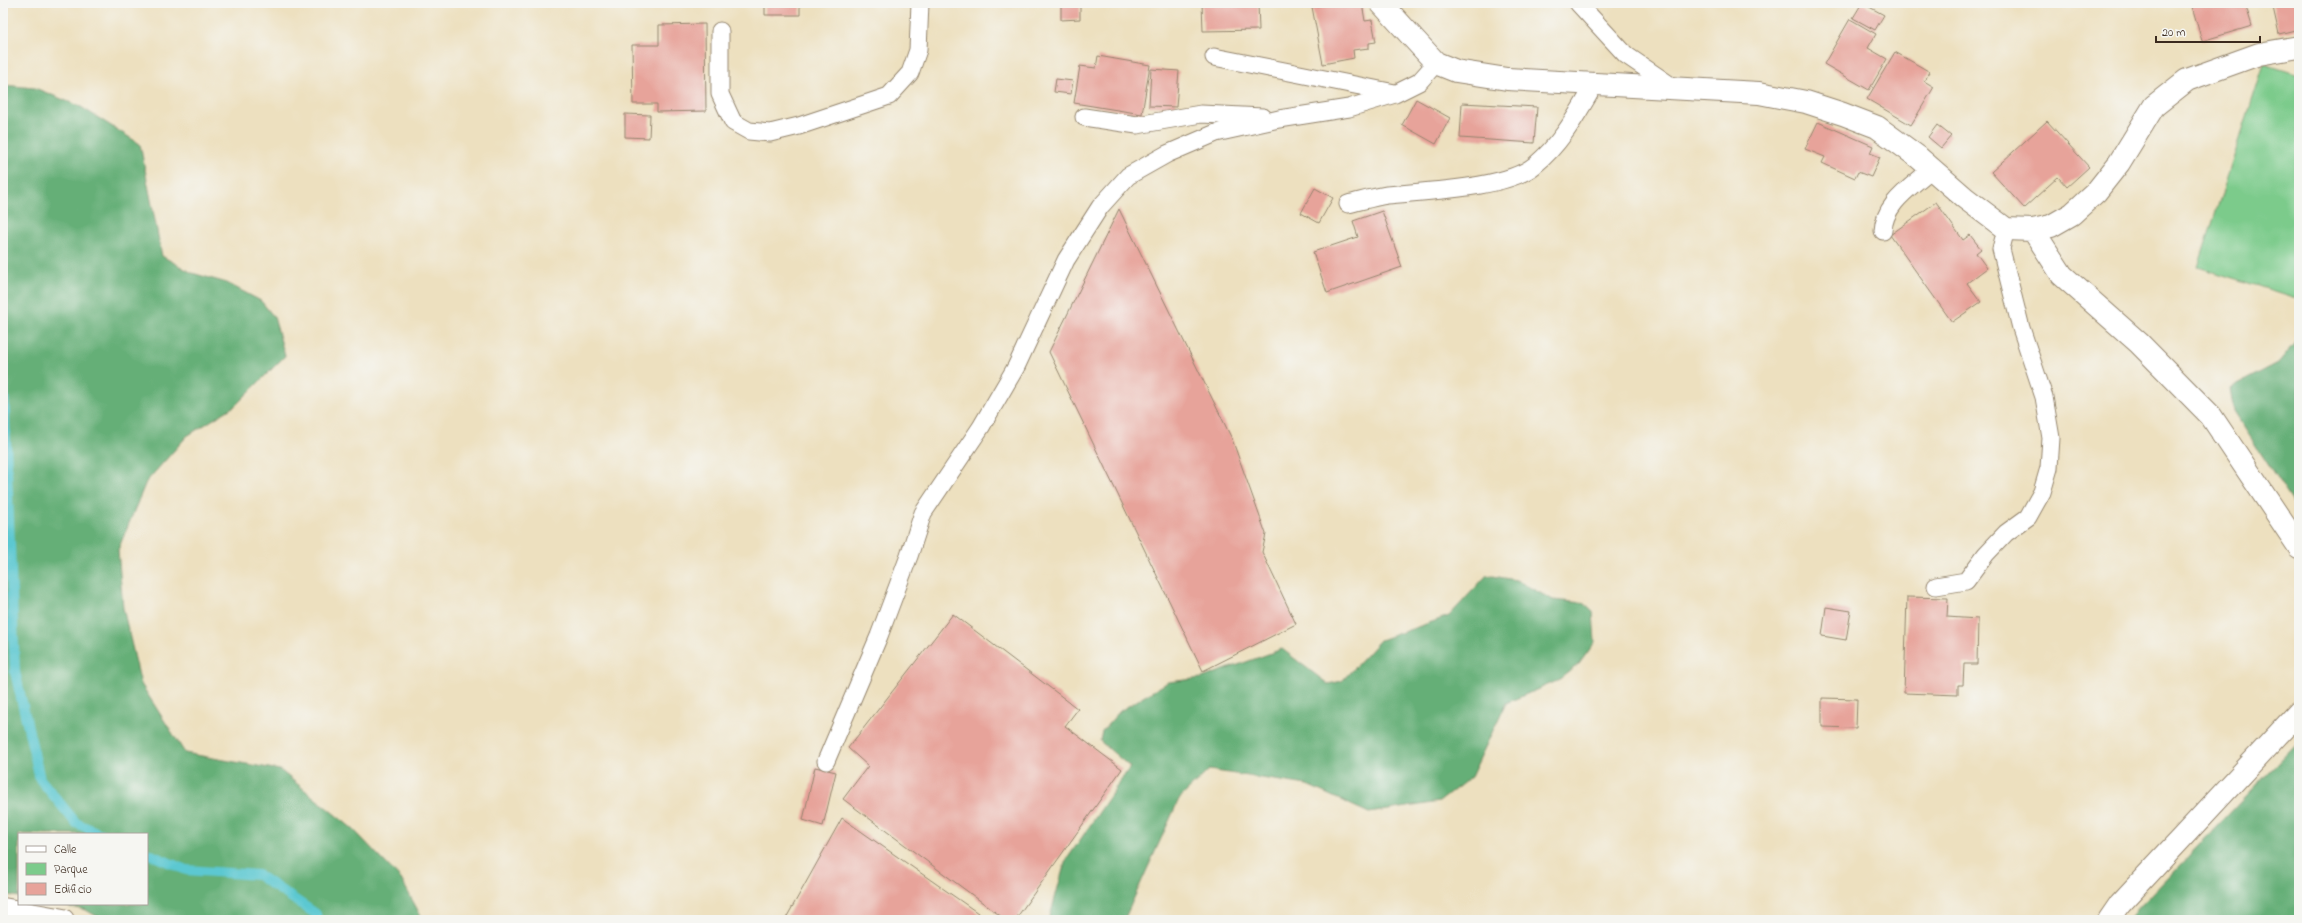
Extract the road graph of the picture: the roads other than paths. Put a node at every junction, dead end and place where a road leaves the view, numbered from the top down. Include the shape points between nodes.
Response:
1 (920, 3) edge
2 (1381, 3) edge
3 (1578, 3) edge
4 (720, 31) dead end
5 (2299, 47) edge
6 (1214, 57) dead end
7 (1436, 63) junction
8 (1595, 84) junction
9 (1673, 87) junction
10 (1395, 94) junction
11 (1084, 116) dead end
12 (1279, 119) junction
13 (1931, 169) junction
14 (1348, 204) dead end
15 (2006, 229) junction
16 (2033, 230) junction
17 (1883, 231) dead end
18 (2299, 547) edge
19 (1936, 586) dead end
20 (2299, 712) edge
21 (826, 761) dead end
22 (3, 908) edge
23 (63, 920) edge
24 (2109, 920) edge

1 - 4 lane via 918,50 910,73 889,96 770,133 749,132 732,122 720,94
2 - 7 street
3 - 9 lane via 1626,55
5 - 16 street via 2259,54 2187,80 2154,106 2119,162 2096,192 2072,214 2051,226
6 - 10 lane
7 - 8 street via 1456,71 1507,79
7 - 10 lane via 1419,82
8 - 9 street
8 - 14 lane via 1565,135 1534,166 1511,178 1448,190 1385,195
9 - 13 street via 1760,93 1806,102 1877,128
10 - 12 lane via 1349,108
11 - 12 lane via 1137,125 1201,114
12 - 21 lane via 1216,133 1167,154 1128,176 1100,207 1066,260 1016,367 981,426 922,513 879,636
13 - 15 street
13 - 17 lane via 1890,206 1883,220
15 - 16 street
15 - 19 lane via 2001,249 2021,328 2044,397 2051,438 2049,468 2042,492 2028,517 1991,549 1966,581
16 - 18 street via 2062,275 2139,343 2211,416
20 - 24 street via 2120,904
22 - 23 street

